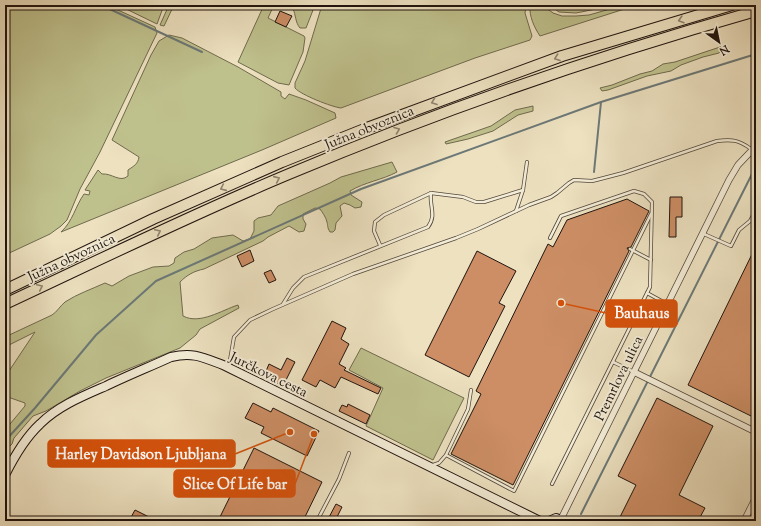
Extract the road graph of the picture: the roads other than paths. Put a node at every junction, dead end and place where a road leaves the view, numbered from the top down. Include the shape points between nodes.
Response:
1 (732, 5) edge
2 (756, 11) edge
3 (754, 148) edge
4 (527, 162) dead end
5 (523, 190) junction
6 (431, 193) junction
7 (756, 210) edge
8 (515, 212) junction
9 (652, 212) junction
10 (703, 233) junction
11 (550, 238) dead end
12 (380, 245) junction
13 (632, 250) junction
14 (651, 260) junction
15 (5, 290) edge
16 (647, 293) junction
17 (5, 304) edge
18 (282, 304) junction
19 (668, 304) junction
20 (613, 362) junction
21 (229, 368) junction
22 (634, 372) junction
23 (471, 390) dead end
24 (756, 431) edge
25 (349, 453) dead end
26 (446, 455) junction
27 (429, 466) junction
28 (5, 475) edge
29 (552, 484) dead end
30 (756, 497) edge
31 (562, 520) edge
32 (317, 521) edge
33 (540, 521) edge
34 (549, 521) edge
35 (744, 521) edge

1 -> 15 highway, Južna obvoznica via 562,56 367,128 153,219
17 -> 2 highway, Južna obvoznica via 288,174 404,128 561,71
3 - 8 lane via 730,140 717,141 600,180 574,180 557,194
3 - 10 street, Premrlova ulica via 738,165
4 - 5 lane
5 - 6 lane via 484,202
5 - 8 lane
6 - 12 lane via 432,221 428,227
6 - 12 lane via 384,215 375,222 374,231
7 - 10 lane via 731,246
8 - 18 lane via 456,238 353,274
9 - 11 lane via 652,202 647,196 641,192 634,192 561,216
9 - 13 lane
9 - 14 lane
10 - 19 street, Premrlova ulica
12 - 18 lane via 304,277
13 - 14 lane
13 - 26 lane via 514,491
14 - 16 lane via 650,287
16 - 19 lane
16 - 20 lane
18 - 21 lane via 250,320 234,337
19 - 22 street, Premrlova ulica
20 - 22 lane
20 - 29 lane
21 - 27 street, Jurčkova cesta
21 - 28 street, Jurčkova cesta via 205,358 183,354 78,398 37,427 19,450
22 - 24 street
22 - 31 street, Premrlova ulica
23 - 26 lane via 468,409
25 - 32 lane via 339,479
26 - 27 lane via 439,463
27 - 33 street, Jurčkova cesta
30 - 35 street
31 - 34 street via 556,518

